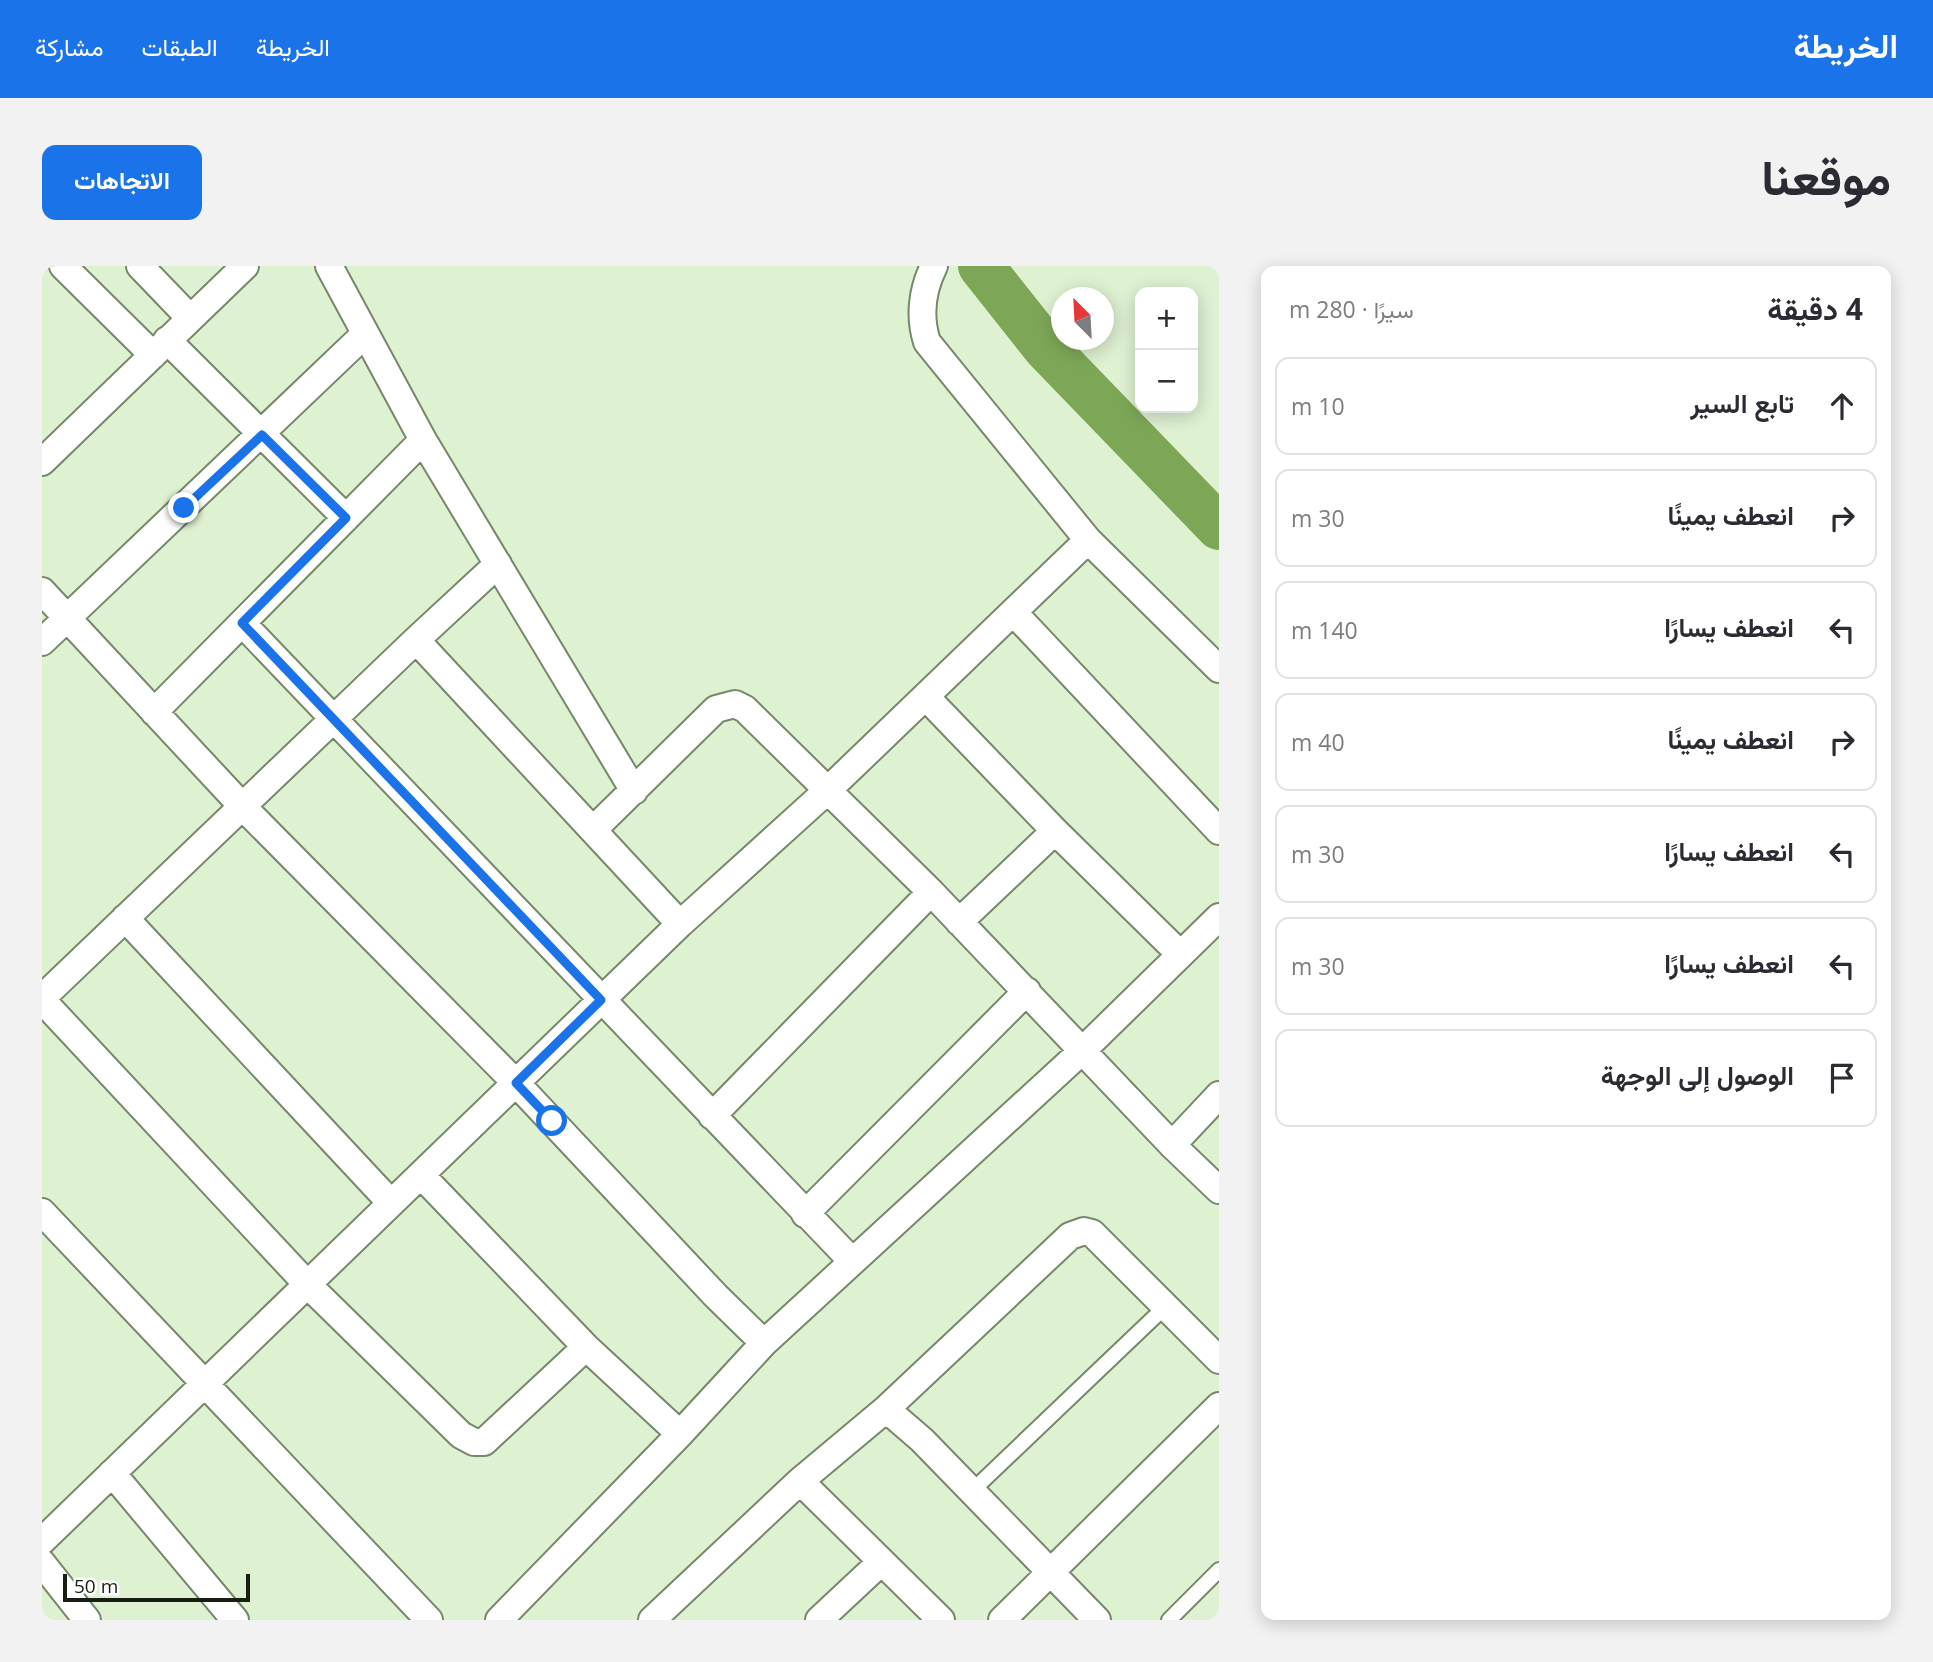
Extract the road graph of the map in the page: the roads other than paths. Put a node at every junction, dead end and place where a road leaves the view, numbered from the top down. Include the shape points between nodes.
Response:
1 (63, 266) edge
2 (140, 266) edge
3 (245, 266) edge
4 (328, 266) edge
5 (934, 266) edge
6 (190, 318) junction
7 (365, 334) junction
8 (160, 348) junction
9 (262, 435) junction
10 (423, 440) junction
11 (42, 462) edge
12 (346, 518) junction
13 (1088, 540) junction
14 (498, 564) junction
15 (42, 591) edge
16 (1014, 613) junction
17 (67, 618) junction
18 (242, 623) junction
19 (416, 640) junction
20 (42, 642) edge
21 (1219, 668) edge
22 (926, 697) junction
23 (154, 712) junction
24 (334, 719) junction
25 (828, 790) junction
26 (634, 791) junction
27 (242, 806) junction
28 (594, 829) junction
29 (1055, 831) junction
30 (1219, 831) edge
31 (931, 892) junction
32 (1219, 916) edge
33 (125, 918) junction
34 (959, 922) junction
35 (680, 924) junction
36 (1180, 954) junction
37 (1027, 991) junction
38 (42, 999) edge
39 (601, 1000) junction
40 (1083, 1050) junction
41 (516, 1083) junction
42 (1219, 1095) edge
43 (712, 1116) junction
44 (1172, 1145) junction
45 (421, 1175) junction
46 (1219, 1190) edge
47 (391, 1203) junction
48 (42, 1212) edge
49 (805, 1214) junction
50 (852, 1261) junction
51 (307, 1284) junction
52 (1166, 1306) junction
53 (764, 1343) junction
54 (586, 1347) junction
55 (1219, 1360) edge
56 (206, 1383) junction
57 (1219, 1406) edge
58 (886, 1409) junction
59 (680, 1434) junction
60 (112, 1473) junction
61 (800, 1481) junction
62 (972, 1491) junction
63 (42, 1541) edge
64 (881, 1562) junction
65 (42, 1563) edge
66 (1219, 1570) edge
67 (1051, 1573) junction
68 (87, 1620) edge
69 (235, 1620) edge
70 (429, 1620) edge
71 (499, 1620) edge
72 (652, 1620) edge
73 (819, 1620) edge
74 (941, 1620) edge
75 (1002, 1620) edge
76 (1097, 1620) edge
77 (1169, 1620) edge

1 - 8 street
2 - 6 street
3 - 6 street
4 - 7 street
5 - 13 street via 923,299 927,342
6 - 8 street
7 - 9 street
7 - 10 street
8 - 9 street
8 - 11 street
9 - 12 street
9 - 17 street
10 - 12 street
10 - 14 street
12 - 18 street
13 - 16 street
13 - 21 street
14 - 19 street
14 - 26 street
15 - 17 street
16 - 22 street
16 - 30 street
17 - 20 street
17 - 23 street
18 - 23 street
18 - 24 street
19 - 24 street
19 - 28 street
22 - 25 street
22 - 29 street
23 - 27 street
24 - 27 street
24 - 39 street
25 - 26 street via 736,704 716,709
25 - 31 street
25 - 35 street
26 - 28 street
27 - 33 street
27 - 41 street
28 - 35 street
29 - 34 street
29 - 36 street
31 - 34 street
31 - 43 street
32 - 36 street
33 - 38 street
33 - 47 street
34 - 37 street
35 - 39 street
36 - 40 street
37 - 40 street
37 - 49 street
38 - 51 street
39 - 41 street
39 - 43 street
40 - 44 street
40 - 50 street
41 - 45 street
41 - 53 street
42 - 44 street
43 - 49 street
44 - 46 street
45 - 47 street
45 - 54 street
47 - 51 street
48 - 56 street
49 - 50 street
50 - 53 street
51 - 54 street via 474,1443 484,1441
51 - 56 street
52 - 55 street
52 - 58 street via 1093,1233 1070,1236
52 - 62 lane
53 - 59 street
54 - 59 street
56 - 60 street
56 - 70 street
57 - 67 street
58 - 61 street
58 - 62 street
59 - 71 street
60 - 63 street
60 - 69 street
61 - 64 street
61 - 72 street
62 - 67 street
64 - 73 street
64 - 74 street
65 - 68 street
66 - 77 lane
67 - 75 street
67 - 76 street

